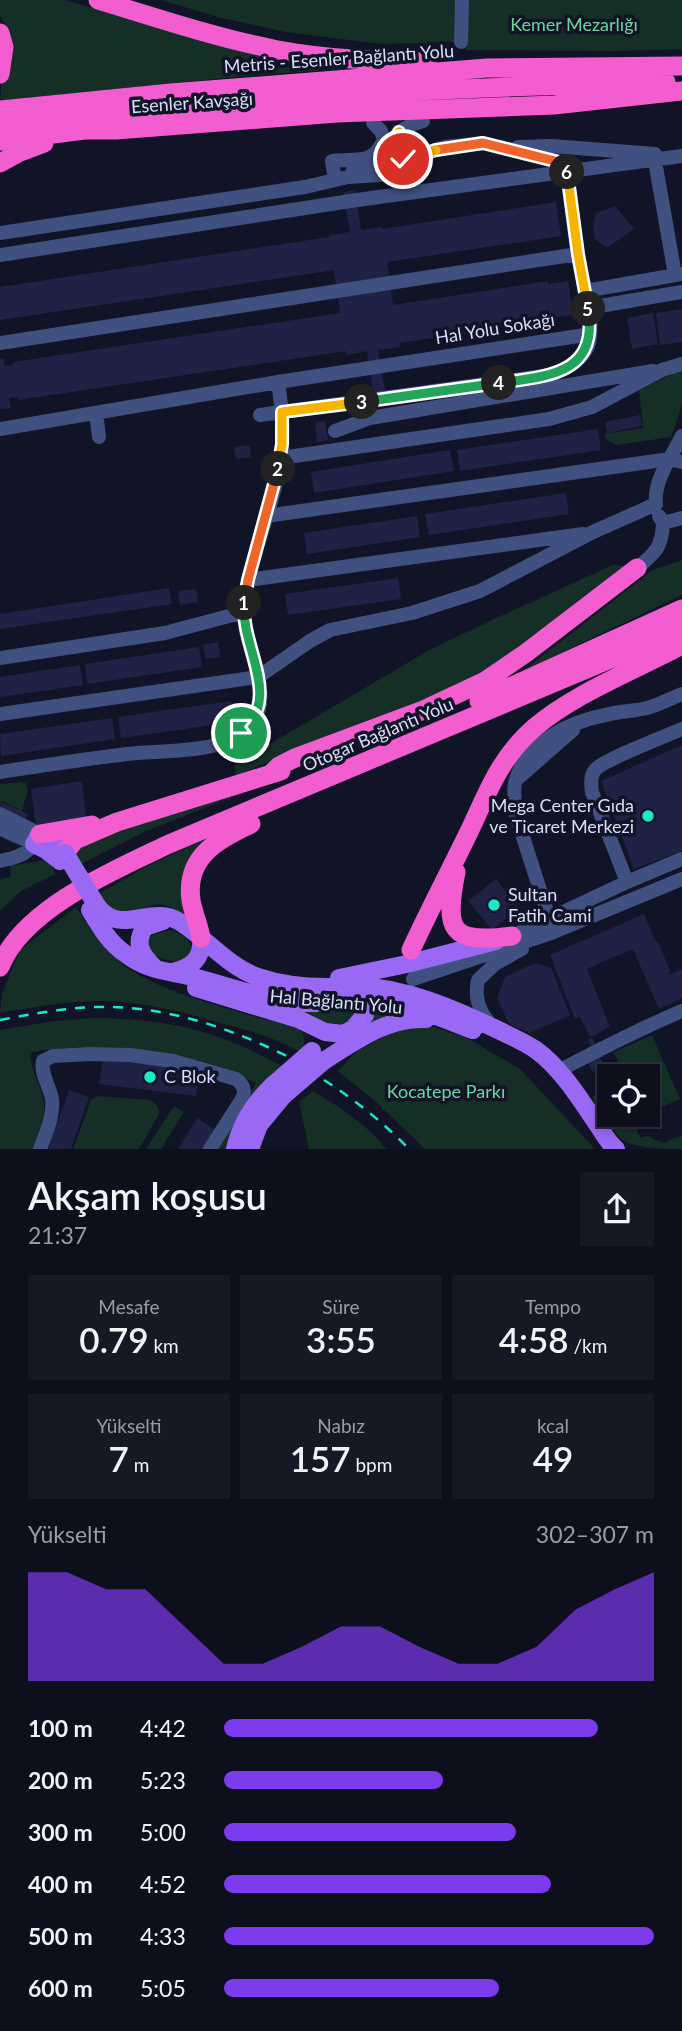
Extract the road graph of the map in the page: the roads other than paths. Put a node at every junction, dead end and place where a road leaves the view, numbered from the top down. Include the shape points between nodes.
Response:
1 (98, 0) edge
2 (131, 0) edge
3 (461, 0) edge
4 (182, 25) junction
5 (0, 33) edge
6 (461, 42) dead end
7 (682, 66) edge
8 (487, 68) junction
9 (0, 74) edge
10 (682, 81) edge
11 (682, 91) edge
12 (554, 105) junction
13 (0, 110) edge
14 (270, 119) junction
15 (423, 121) junction
16 (373, 123) junction
17 (0, 125) edge
18 (116, 130) junction
19 (399, 132) junction
20 (0, 141) edge
21 (388, 149) junction
22 (682, 150) edge
23 (682, 156) edge
24 (655, 161) junction
25 (0, 163) edge
26 (566, 170) junction
27 (402, 172) junction
28 (334, 174) junction
29 (0, 224) edge
30 (0, 233) edge
31 (578, 254) junction
32 (0, 256) edge
33 (679, 275) edge
34 (584, 290) junction
35 (682, 292) edge
36 (588, 308) junction
37 (589, 331) junction
38 (0, 343) edge
39 (682, 364) edge
40 (662, 370) junction
41 (278, 382) junction
42 (282, 412) junction
43 (96, 413) junction
44 (260, 415) dead end
45 (0, 429) edge
46 (334, 431) dead end
47 (99, 436) dead end
48 (682, 436) edge
49 (281, 458) junction
50 (676, 461) edge
51 (656, 505) junction
52 (266, 516) junction
53 (682, 518) edge
54 (663, 523) junction
55 (593, 532) junction
56 (637, 568) joint
57 (248, 580) junction
58 (682, 609) edge
59 (244, 612) junction
60 (682, 630) edge
61 (682, 645) edge
62 (0, 658) edge
63 (258, 677) junction
64 (682, 694) edge
65 (0, 714) edge
66 (444, 717) junction
67 (682, 730) edge
68 (0, 772) edge
69 (271, 774) junction
70 (0, 814) edge
71 (117, 822) junction
72 (0, 828) edge
73 (467, 838) junction
74 (37, 839) junction
75 (63, 857) junction
76 (682, 859) edge
77 (0, 861) edge
78 (682, 879) edge
79 (627, 882) junction
80 (94, 908) junction
81 (549, 918) junction
82 (174, 919) junction
83 (512, 936) junction
84 (201, 938) junction
85 (534, 939) junction
86 (0, 942) edge
87 (411, 950) dead end
88 (0, 967) edge
89 (163, 972) junction
90 (413, 979) dead end
91 (292, 983) junction
92 (682, 1011) edge
93 (365, 1015) dead end
94 (445, 1019) junction
95 (304, 1021) junction
96 (493, 1028) junction
97 (353, 1029) junction
98 (319, 1055) junction
99 (558, 1071) junction
100 (279, 1091) junction
101 (40, 1149) edge
102 (209, 1149) edge
103 (234, 1149) edge
104 (250, 1149) edge
105 (616, 1149) edge

1 - 4 highway
2 - 4 highway
3 - 6 street
4 - 8 highway via 309,55
5 - 9 highway via 4,47
7 - 8 highway, Metris - Esenler Bağlantı Yolu
8 - 13 highway, Metris - Esenler Bağlantı Yolu
10 - 17 highway, Metris - Esenler Bağlantı Yolu via 332,95
11 - 12 highway
12 - 14 highway
12 - 15 highway via 488,117
14 - 16 highway
14 - 18 highway, Esenler Kavşağı
15 - 16 highway
15 - 19 street
16 - 28 street via 384,139 376,153 368,160 332,161
18 - 20 highway
18 - 25 highway via 46,143
19 - 21 street
19 - 22 street via 397,149 403,159 432,141 484,136 524,148 652,154
21 - 27 street via 392,163
21 - 28 street via 373,165
23 - 24 street
24 - 26 street
24 - 33 street
26 - 27 street via 559,162 483,143 429,152
26 - 31 street
26 - 32 street
27 - 30 street
28 - 29 street
31 - 34 street
31 - 38 street
33 - 34 street
34 - 36 street
35 - 36 street
36 - 37 street
37 - 41 street, Hal Yolu Sokağı
37 - 42 street via 582,356 551,375
39 - 40 street
40 - 46 street via 370,418
40 - 49 street via 592,407 549,419
41 - 42 street
41 - 43 street, Hal Yolu Sokağı
42 - 44 street
42 - 49 street
43 - 45 street, Hal Yolu Sokağı
43 - 47 street
48 - 50 street
49 - 52 street
50 - 51 street via 654,495
50 - 52 street
51 - 54 street
51 - 55 street
52 - 57 street
53 - 54 street
54 - 56 street via 656,552
55 - 57 street
55 - 63 street via 480,591 412,613 330,630
56 - 69 highway via 485,681 295,758
57 - 59 street
58 - 66 highway, Otogar Bağlantı Yolu
59 - 62 street via 165,633
59 - 63 street
60 - 84 highway via 563,691 221,839 201,857 192,879 191,901
60 - 88 highway, Otogar Bağlantı Yolu via 132,862 47,911 20,934
61 - 73 highway via 568,703 532,729 500,765
63 - 65 street
63 - 68 street via 256,718 220,744
64 - 81 street via 649,708 577,723 559,731 524,761 516,780 516,815
66 - 69 highway via 418,721
66 - 86 highway, Otogar Bağlantı Yolu via 108,860 34,905
67 - 79 street via 609,761 591,778 592,792
69 - 71 highway
70 - 74 street
71 - 74 highway
71 - 75 highway via 75,840
72 - 74 street
73 - 83 highway via 451,897 454,925 471,938
73 - 87 highway
74 - 75 main road
74 - 77 street via 21,856
75 - 80 main road, Hal Bağlantı Yolu
76 - 79 street
78 - 85 street
79 - 81 street
80 - 82 main road via 120,921 154,915
80 - 89 main road, Hal Bağlantı Yolu via 106,934 119,948
81 - 83 street
82 - 84 main road
82 - 89 main road via 145,927 139,940 140,952
83 - 91 main road via 407,964
84 - 89 main road via 200,956 194,963
84 - 91 main road, Hal Bağlantı Yolu via 243,971
85 - 90 street
85 - 96 street via 478,980 479,1008
89 - 94 main road, Hal Bağlantı Yolu via 278,1000 381,1002
89 - 95 main road via 204,992
91 - 96 main road, Hal Bağlantı Yolu via 389,990 443,1005
92 - 99 street
93 - 97 main road
94 - 98 main road via 392,1022
94 - 99 main road, Hal Bağlantı Yolu
95 - 97 main road via 337,1034
95 - 98 main road via 316,1035
96 - 99 main road, Hal Bağlantı Yolu via 537,1051
97 - 98 main road
98 - 100 main road, bridge
99 - 105 main road
100 - 103 main road via 248,1114
100 - 104 main road
101 - 102 street via 52,1101 43,1061 53,1056 91,1054 173,1061 241,1083 242,1099

